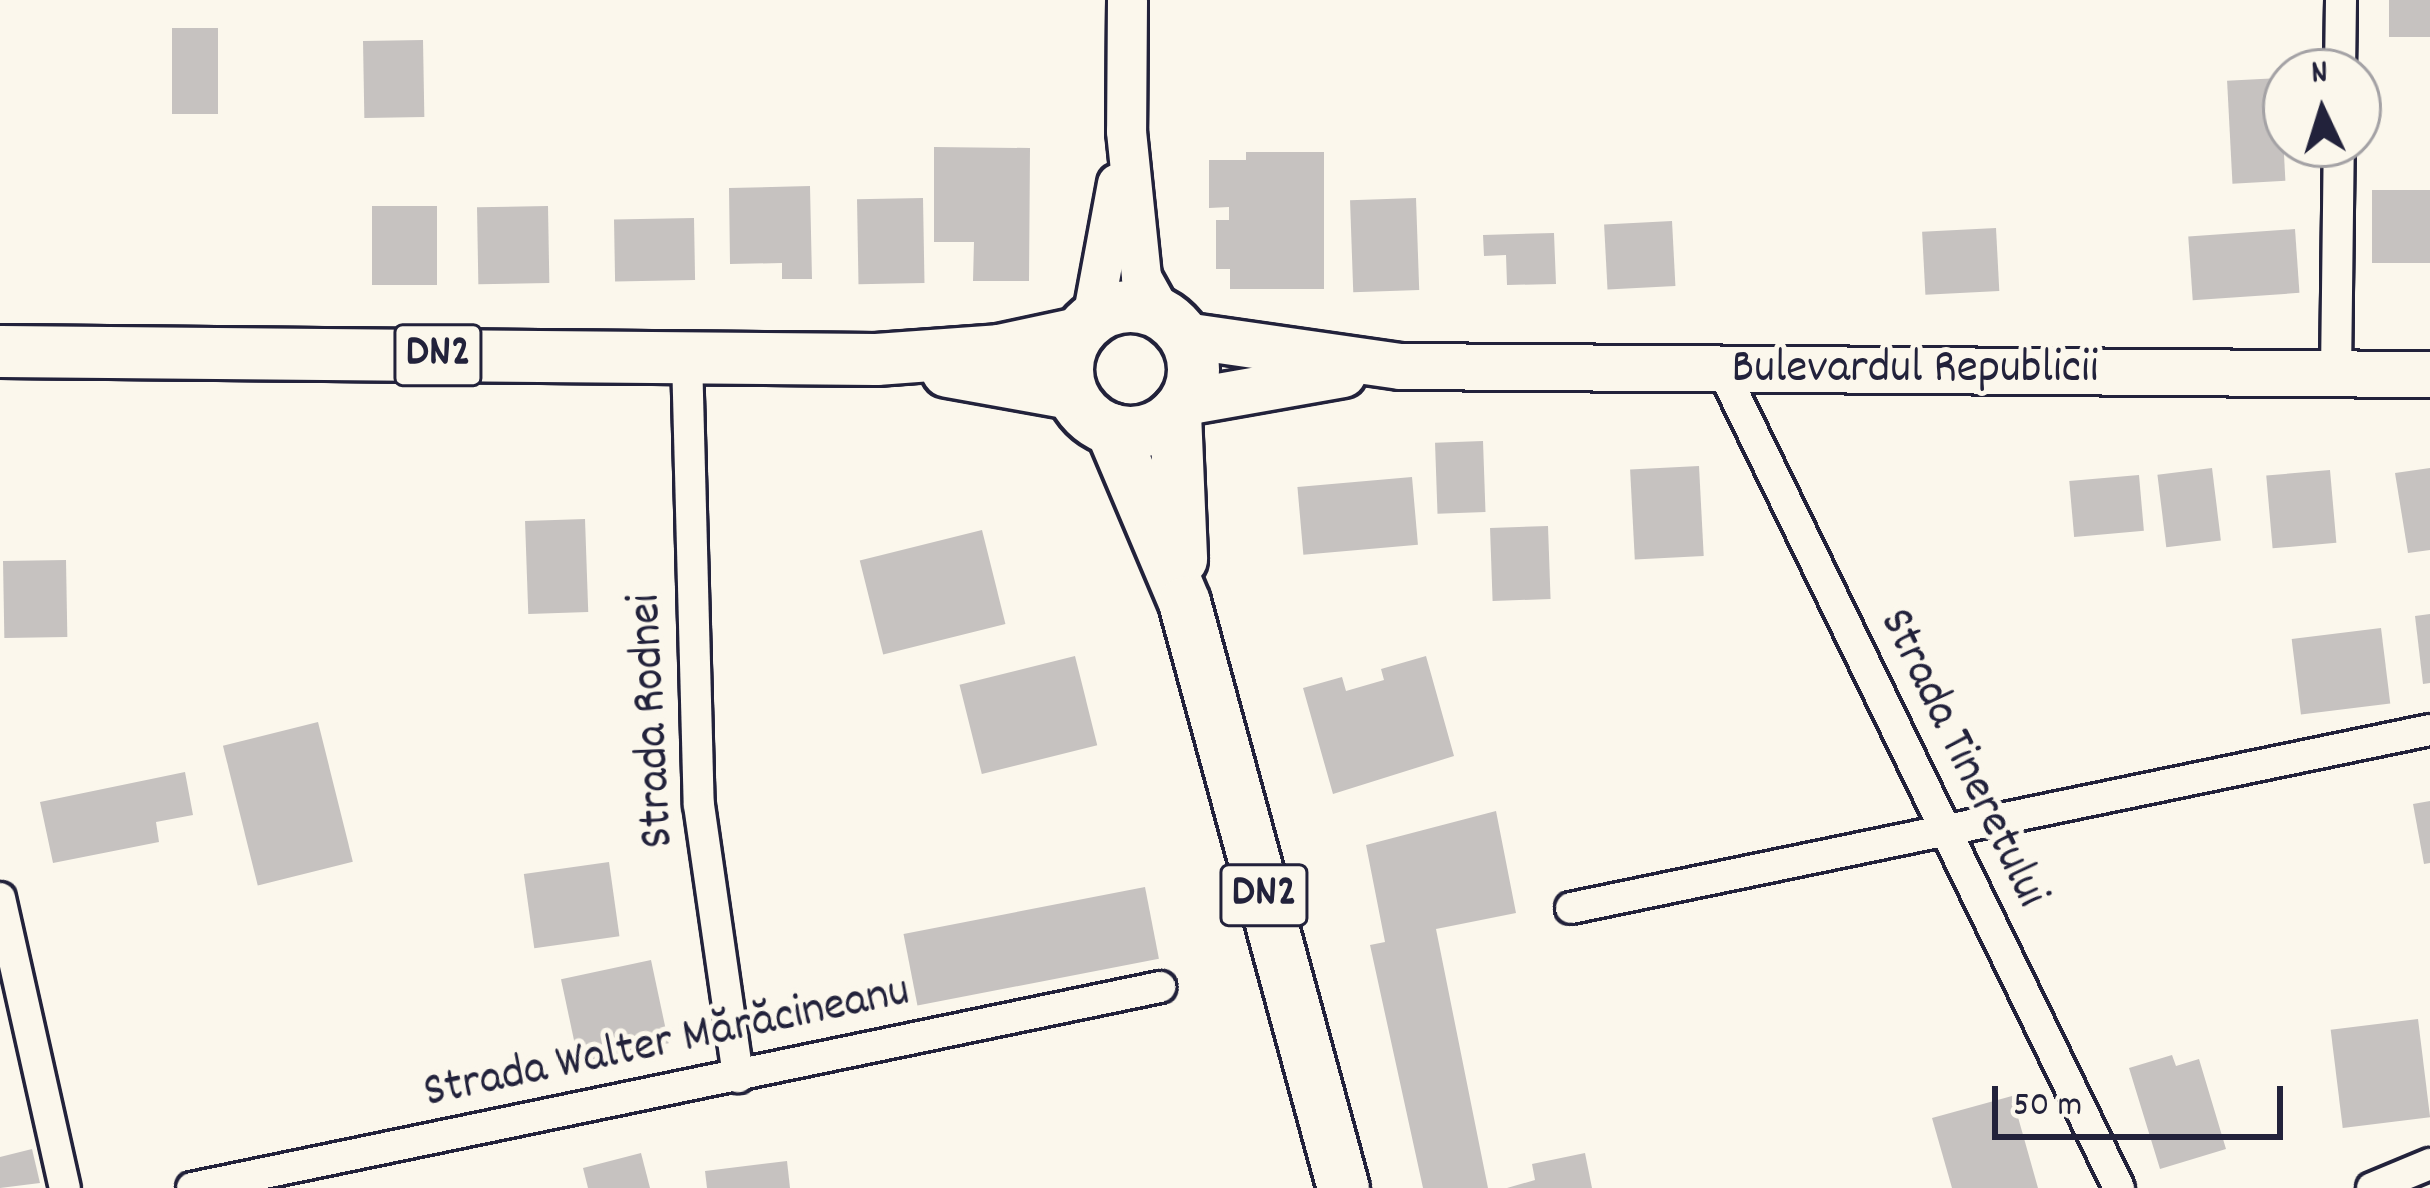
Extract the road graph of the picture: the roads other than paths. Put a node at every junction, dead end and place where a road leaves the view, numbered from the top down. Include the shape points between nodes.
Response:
1 (1127, 0) edge
2 (2341, 0) edge
3 (2340, 48) edge
4 (1126, 130) junction
5 (2339, 168) edge
6 (1172, 324) junction
7 (1085, 326) junction
8 (0, 351) edge
9 (687, 357) junction
10 (876, 359) junction
11 (1400, 366) junction
12 (1722, 369) junction
13 (2336, 374) junction
14 (2430, 374) edge
15 (1071, 393) junction
16 (1180, 408) junction
17 (1111, 429) junction
18 (1184, 602) junction
19 (2430, 730) edge
20 (1946, 831) junction
21 (0, 898) edge
22 (1571, 908) dead end
23 (1160, 987) dead end
24 (738, 1077) junction
25 (2430, 1164) edge
26 (65, 1188) edge
27 (192, 1188) edge
28 (1343, 1188) edge
29 (2120, 1188) edge
30 (2372, 1188) edge

1 - 4 street
2 - 3 street
4 - 6 street via 1142,277
4 - 7 street
5 - 13 street
6 - 7 main road, DN2 via 1126,306
6 - 11 main road, Bulevardul Republicii
6 - 16 main road, DN2 via 1193,368
7 - 10 main road, DN2 via 999,350
7 - 15 main road via 1067,362
8 - 9 main road, DN2
9 - 10 main road, DN2
9 - 24 street, Strada Rodnei via 699,805
10 - 15 main road, DN2
11 - 12 main road, Bulevardul Republicii
11 - 16 main road, Bulevardul Republicii
12 - 13 main road, Bulevardul Republicii
12 - 20 street, Strada Tineretului
13 - 14 main road, Bulevardul Republicii
15 - 17 main road, DN2
16 - 17 main road via 1145,430
16 - 18 main road, DN2
17 - 18 main road, DN2
18 - 28 main road, DN2
19 - 20 street
20 - 22 street
20 - 29 street, Strada Tineretului
21 - 26 street
23 - 24 street, Strada Walter Mărăcineanu
24 - 27 street, Strada Walter Mărăcineanu
25 - 30 street

